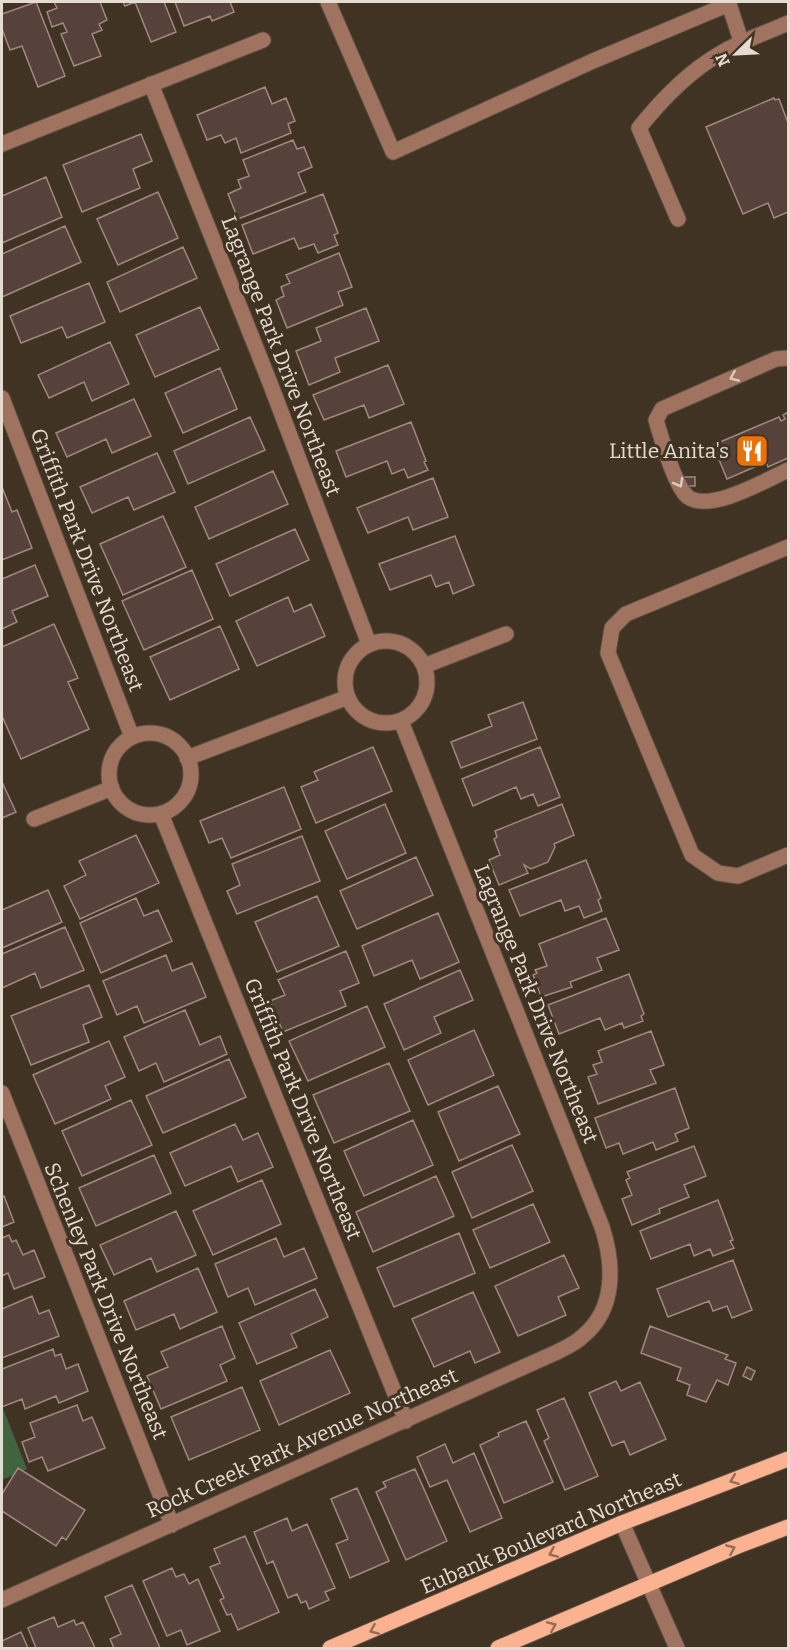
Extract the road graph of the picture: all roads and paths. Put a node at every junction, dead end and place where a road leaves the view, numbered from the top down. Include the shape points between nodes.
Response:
1 (328, 2) edge
2 (728, 3) edge
3 (789, 23) edge
4 (263, 40) dead end
5 (742, 44) junction
6 (151, 84) junction
7 (2, 144) edge
8 (678, 219) dead end
9 (789, 358) edge
10 (2, 398) edge
11 (789, 470) edge
12 (789, 547) edge
13 (506, 634) dead end
14 (369, 644) junction
15 (424, 666) junction
16 (348, 697) junction
17 (401, 721) junction
18 (132, 737) junction
19 (187, 758) junction
20 (112, 788) junction
21 (161, 814) junction
22 (34, 819) dead end
23 (789, 855) edge
24 (2, 1093) edge
25 (605, 1306) joint
26 (406, 1421) junction
27 (789, 1458) edge
28 (622, 1523) junction
29 (172, 1524) junction
30 (789, 1527) edge
31 (648, 1585) junction
32 (2, 1600) edge
33 (330, 1648) edge
34 (498, 1648) edge
35 (677, 1648) edge

1 - 2 street via 393,152
2 - 5 street
3 - 5 street
4 - 6 street
5 - 8 street via 721,53 680,83 639,128
6 - 7 street
6 - 14 street, Lagrange Park Drive Northeast
9 -> 11 street via 776,359 662,409 656,420 675,476 687,497 700,503 718,501
10 - 18 street, Griffith Park Drive Northeast
12 - 23 street via 626,614 612,628 608,653 692,855 718,873 738,876
13 - 15 street
14 - 15 street via 382,640 401,644 417,655
14 - 16 street via 349,663 345,676
15 - 17 street via 424,698
16 - 17 street via 360,715 373,722
16 - 19 street
17 - 25 street, Lagrange Park Drive Northeast via 602,1227 610,1260
18 - 19 street via 145,733 170,738
18 - 20 street via 114,755 109,780
19 - 21 street via 191,771 183,798
20 - 21 street via 122,804 134,812
20 - 22 street
21 - 26 street, Griffith Park Drive Northeast
24 - 29 street, Schenley Park Drive Northeast
25 - 26 street, Rock Creek Park Avenue Northeast via 597,1322 574,1343
26 - 29 street, Rock Creek Park Avenue Northeast
27 -> 28 main road, Eubank Boulevard Northeast
28 - 31 street
28 -> 33 main road, Eubank Boulevard Northeast
29 - 32 street, Rock Creek Park Avenue Northeast
31 -> 30 main road
34 -> 31 main road
31 - 35 street

